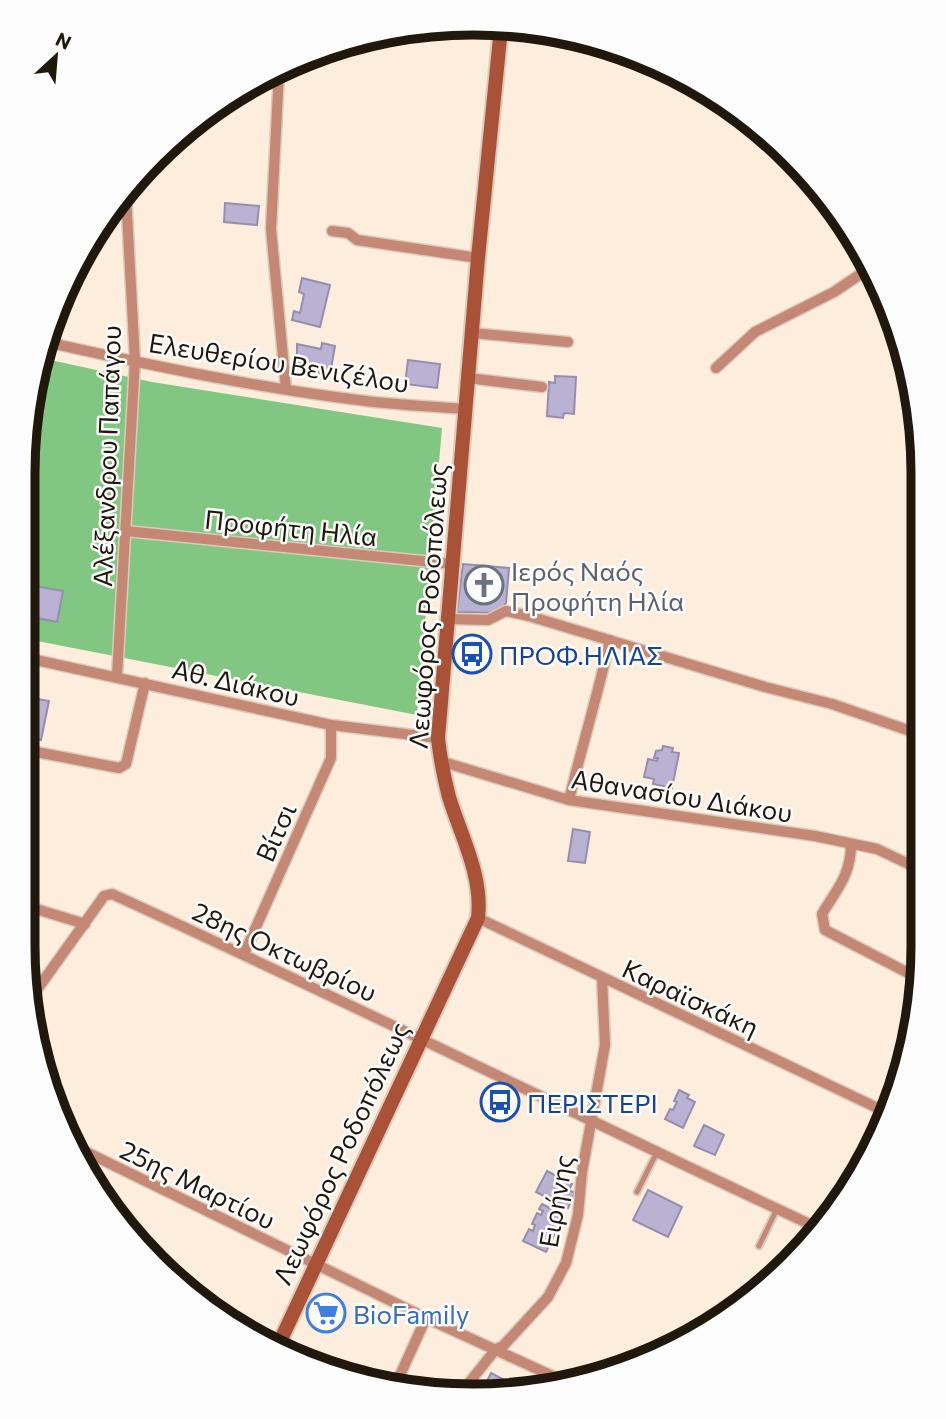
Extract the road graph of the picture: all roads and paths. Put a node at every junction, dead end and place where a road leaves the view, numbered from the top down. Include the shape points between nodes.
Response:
1 (500, 36) edge
2 (279, 80) edge
3 (126, 206) edge
4 (332, 231) dead end
5 (478, 258) junction
6 (862, 273) edge
7 (472, 333) junction
8 (568, 342) dead end
9 (55, 344) edge
10 (135, 361) junction
11 (716, 368) dead end
12 (468, 378) junction
13 (542, 387) dead end
14 (286, 390) junction
15 (465, 409) junction
16 (126, 531) junction
17 (452, 564) junction
18 (447, 619) junction
19 (610, 640) junction
20 (35, 660) edge
21 (117, 676) junction
22 (145, 683) junction
23 (331, 725) junction
24 (911, 731) edge
25 (438, 738) junction
26 (35, 752) edge
27 (440, 761) junction
28 (569, 800) junction
29 (851, 844) junction
30 (911, 864) edge
31 (35, 909) edge
32 (478, 918) junction
33 (85, 924) junction
34 (244, 954) junction
35 (910, 974) edge
36 (602, 978) junction
37 (38, 989) edge
38 (421, 1038) junction
39 (880, 1109) edge
40 (591, 1121) junction
41 (87, 1152) edge
42 (657, 1152) junction
43 (637, 1192) dead end
44 (777, 1209) junction
45 (811, 1225) edge
46 (760, 1246) dead end
47 (314, 1264) junction
48 (426, 1318) junction
49 (280, 1339) edge
50 (496, 1349) junction
51 (554, 1377) edge
52 (399, 1378) edge
53 (468, 1384) edge

1 - 5 street, Λεωφόρος Ροδοπόλεως
2 - 14 street via 271,229
3 - 10 street, Αλέξανδρου Παπάγου
4 - 5 street via 358,240
5 - 7 street, Λεωφόρος Ροδοπόλεως
6 - 11 street via 755,332
7 - 8 street
7 - 12 street, Λεωφόρος Ροδοπόλεως
9 - 10 street, Ελευθερίου Βενιζέλου
10 - 14 street, Ελευθερίου Βενιζέλου
10 - 16 street, Αλέξανδρου Παπάγου
12 - 13 street
12 - 15 street, Λεωφόρος Ροδοπόλεως
14 - 15 street, Ελευθερίου Βενιζέλου
15 - 17 street, Λεωφόρος Ροδοπόλεως
16 - 17 street, Προφήτη Ηλία
16 - 21 street, Αλέξανδρου Παπάγου
17 - 18 street, Λεωφόρος Ροδοπόλεως
18 - 19 street via 488,620 506,611
18 - 25 street, Λεωφόρος Ροδοπόλεως
19 - 24 street
19 - 28 street
20 - 21 street, Αθ. Διάκου
21 - 22 street, Αθ. Διάκου
22 - 23 street, Αθ. Διάκου
22 - 26 street via 126,764 119,768
23 - 25 street, Αθ. Διάκου
23 - 34 street, Βίτσι via 331,758
25 - 27 street, Λεωφόρος Ροδοπόλεως
27 - 28 street, Αθανασίου Διάκου
27 - 32 street, Λεωφόρος Ροδοπόλεως via 477,884
28 - 29 street, Αθανασίου Διάκου
29 - 30 street, Αθανασίου Διάκου via 877,849
29 - 35 street via 851,862 822,914 825,930
31 - 33 street
32 - 36 street, Καραϊσκάκη
32 - 38 street, Λεωφόρος Ροδοπόλεως
33 - 34 street, 28ης Οκτωβρίου via 104,896 112,894
33 - 37 street
34 - 38 street, 28ης Οκτωβρίου
36 - 39 street, Καραϊσκάκη
36 - 40 street, Ειρήνης via 606,1045
38 - 40 street, 28ης Οκτωβρίου
38 - 47 street, Λεωφόρος Ροδοπόλεως
40 - 42 street, 28ης Οκτωβρίου
40 - 50 street, Ειρήνης via 566,1263 548,1297
41 - 47 street, 25ης Μαρτίου
42 - 43 lane
42 - 44 street, 28ης Οκτωβρίου
44 - 45 street, 28ης Οκτωβρίου
44 - 46 lane
47 - 48 street, 25ης Μαρτίου
47 - 49 street, Λεωφόρος Ροδοπόλεως
48 - 50 street, 25ης Μαρτίου
48 - 52 street
50 - 51 street, 25ης Μαρτίου
50 - 53 street, Ειρήνης

